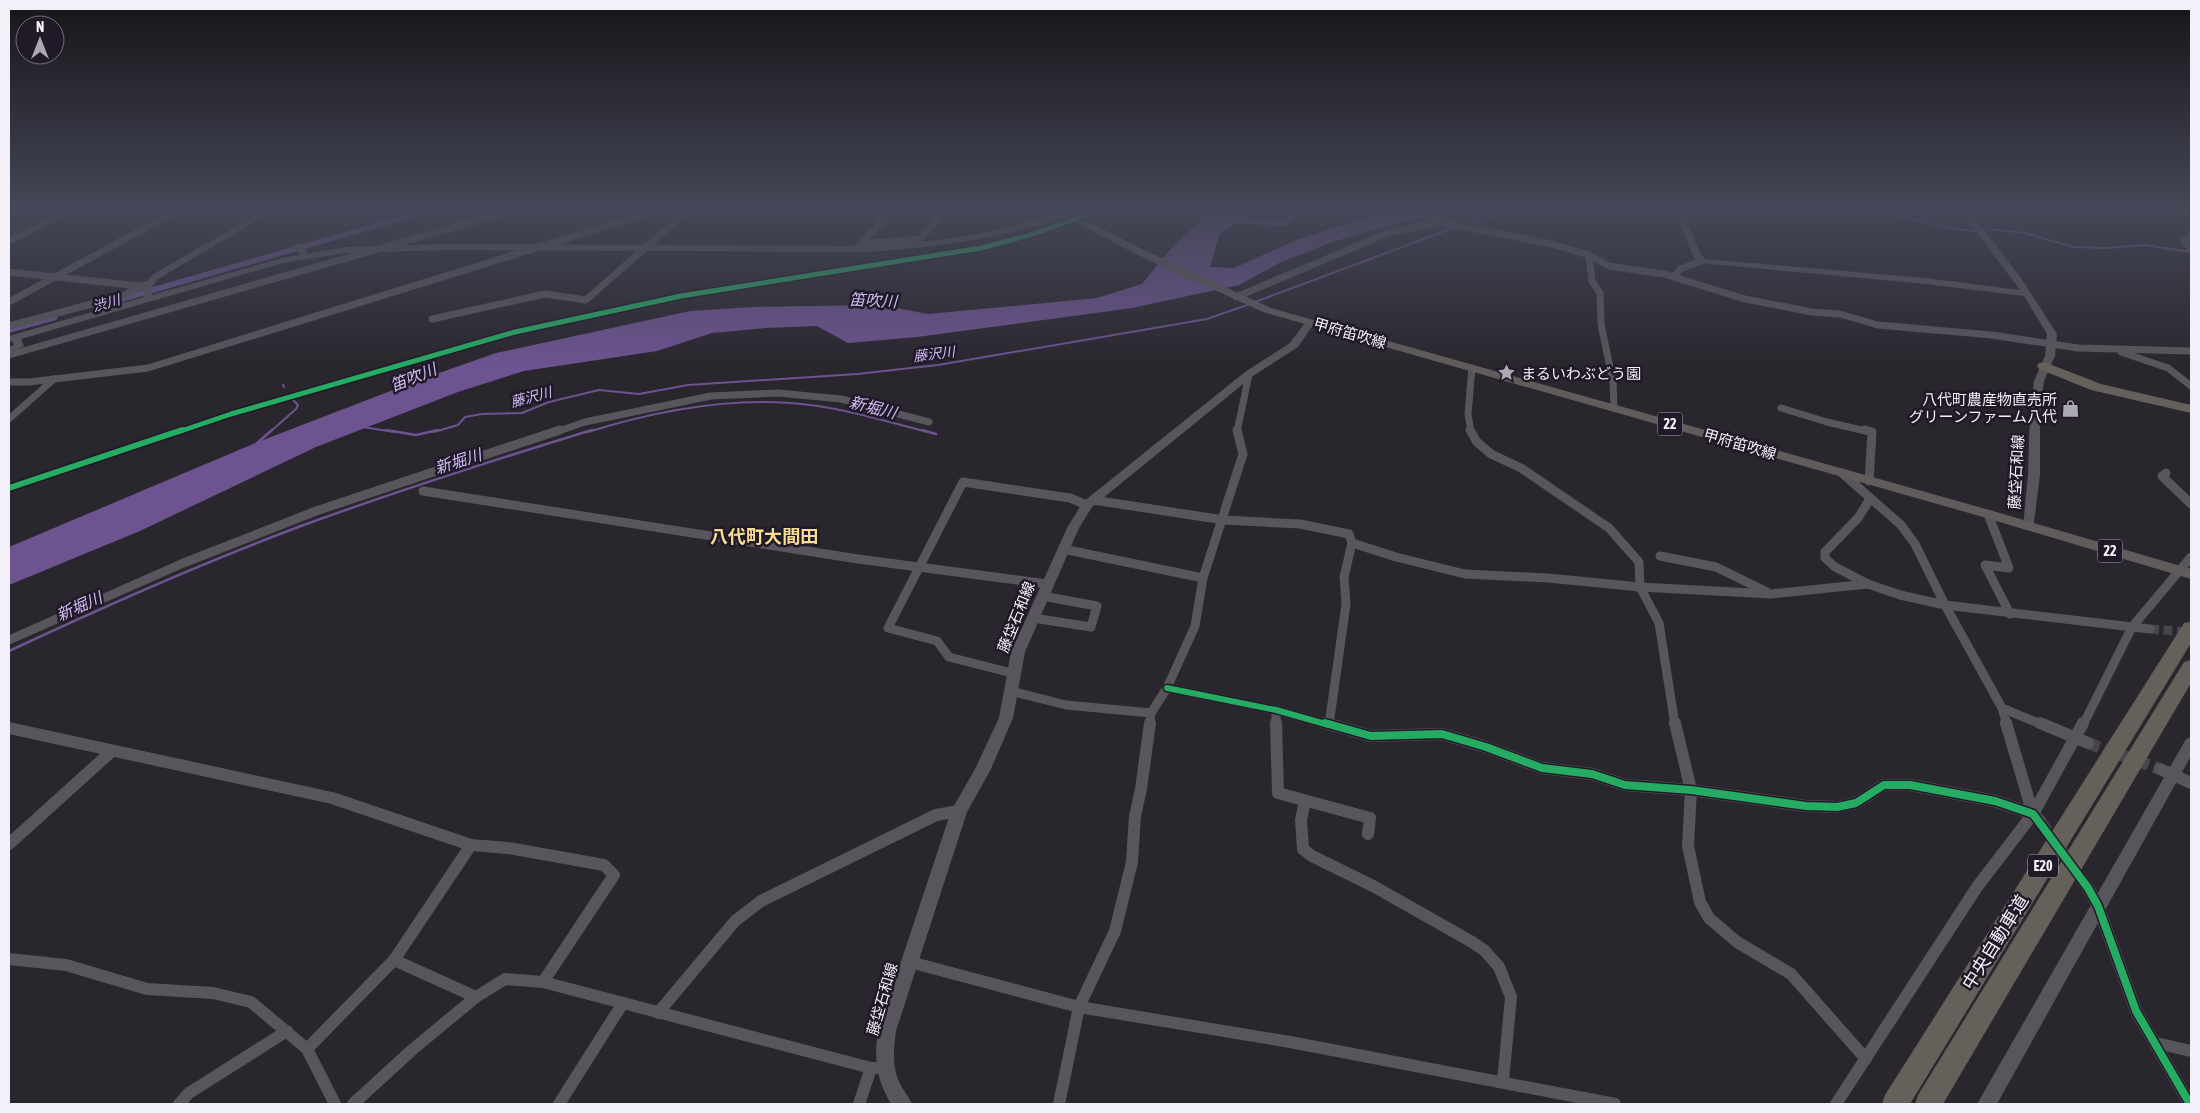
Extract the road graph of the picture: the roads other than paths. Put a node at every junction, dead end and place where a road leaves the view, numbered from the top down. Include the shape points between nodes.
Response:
1 (83, 262) edge
2 (181, 262) edge
3 (261, 262) edge
4 (336, 262) edge
5 (494, 262) edge
6 (630, 262) edge
7 (1166, 262) edge
8 (1317, 262) edge
9 (1590, 262) edge
10 (1602, 262) edge
11 (1702, 262) joint
12 (2004, 262) edge
13 (9, 272) edge
14 (55, 277) junction
15 (1674, 277) junction
16 (146, 290) junction
17 (2026, 294) junction
18 (1237, 298) junction
19 (9, 302) edge
20 (432, 319) dead end
21 (1310, 322) junction
22 (9, 326) edge
23 (12, 338) edge
24 (2052, 345) junction
25 (2111, 349) junction
26 (9, 350) edge
27 (2191, 351) edge
28 (9, 355) edge
29 (2044, 366) junction
30 (1472, 368) junction
31 (1250, 374) junction
32 (54, 379) junction
33 (9, 382) edge
34 (2191, 386) edge
35 (2191, 397) edge
36 (1614, 408) junction
37 (1781, 408) dead end
38 (2191, 409) edge
39 (9, 419) edge
40 (929, 422) dead end
41 (1842, 473) junction
42 (2166, 473) dead end
43 (1869, 481) junction
44 (423, 491) dead end
45 (1870, 498) junction
46 (1090, 502) junction
47 (2191, 504) edge
48 (1988, 514) junction
49 (1224, 520) junction
50 (2029, 527) junction
51 (1352, 542) junction
52 (1063, 549) junction
53 (1660, 556) dead end
54 (2191, 557) edge
55 (918, 568) junction
56 (2186, 573) edge
57 (1203, 578) junction
58 (1868, 584) junction
59 (1640, 587) junction
60 (1045, 590) junction
61 (1771, 594) junction
62 (1945, 605) junction
63 (2010, 614) junction
64 (1032, 618) junction
65 (2132, 627) junction
66 (2191, 628) edge
67 (2150, 629) tunnel mouth
68 (9, 640) edge
69 (2191, 667) edge
70 (1012, 673) junction
71 (1167, 688) junction
72 (1011, 691) junction
73 (2002, 708) junction
74 (1276, 710) junction
75 (1151, 713) junction
76 (1329, 724) junction
77 (9, 728) edge
78 (2076, 738) junction
79 (2088, 742) tunnel mouth
80 (2191, 742) edge
81 (112, 751) junction
82 (2166, 772) junction
83 (2191, 783) edge
84 (1691, 790) junction
85 (1304, 801) junction
86 (959, 812) junction
87 (2036, 818) junction
88 (1368, 834) dead end
89 (9, 844) edge
90 (471, 845) junction
91 (2088, 888) tunnel mouth
92 (2098, 906) junction
93 (9, 959) edge
94 (394, 960) junction
95 (910, 962) junction
96 (544, 982) junction
97 (476, 997) junction
98 (622, 1003) junction
99 (1079, 1007) junction
100 (658, 1013) junction
101 (287, 1031) junction
102 (2156, 1044) junction
103 (307, 1049) junction
104 (2191, 1051) edge
105 (1866, 1059) junction
106 (871, 1068) junction
107 (886, 1068) junction
108 (1504, 1081) junction
109 (179, 1104) edge
110 (335, 1104) edge
111 (353, 1104) edge
112 (559, 1104) edge
113 (860, 1104) edge
114 (902, 1104) edge
115 (1059, 1104) edge
116 (1615, 1104) edge
117 (1836, 1104) edge
118 (1895, 1104) edge
119 (1928, 1104) edge
120 (1987, 1104) edge
121 (2190, 1104) edge

1 - 14 street
2 - 16 main road via 155,277
3 - 16 main road
4 - 28 street
5 - 32 street via 148,368
6 - 20 street via 586,300 545,294
7 - 18 main road, 22
8 - 18 street
9 - 36 street via 1592,281 1600,293 1601,324 1613,382
10 - 15 street
11 - 15 street via 1680,269
11 - 17 main road via 1926,281
12 - 17 main road
13 - 14 street
14 - 16 street
14 - 19 street
15 - 24 street via 1745,299 1840,314 1878,325 1992,335
16 - 22 street
16 - 23 main road
17 - 24 main road via 2052,334
18 - 21 main road, 甲府笛吹線 / 22
21 - 30 main road, 甲府笛吹線 / 22
21 - 31 main road, 藤垈石和線 via 1294,345
23 - 26 main road via 19,346
24 - 25 street
24 - 29 main road, 藤垈石和線
25 - 27 street
25 - 34 street via 2172,370
29 - 35 highway
29 - 38 highway via 2096,387
29 - 50 main road, 藤垈石和線 via 2035,412
30 - 36 main road, 甲府笛吹線 / 22
30 - 59 street via 1468,414 1470,430 1477,442 1491,454 1560,492 1609,528 1639,562
31 - 46 main road, 藤垈石和線
31 - 49 street via 1238,432 1243,454
32 - 33 street
32 - 39 street
36 - 41 main road, 甲府笛吹線 / 22
37 - 43 street via 1872,432
40 - 68 street via 841,399 778,393 712,396 585,422 316,511 181,564
41 - 43 main road, 甲府笛吹線 / 22
41 - 45 street
42 - 47 street via 2162,476
43 - 48 main road, 甲府笛吹線 / 22
44 - 55 street
45 - 58 street via 1858,518 1825,552 1825,558 1835,567
45 - 62 street via 1901,525
46 - 49 street
46 - 52 main road, 藤垈石和線
46 - 55 street via 963,482
48 - 50 main road, 甲府笛吹線 / 22
48 - 63 street via 2009,568 1985,565
49 - 51 street via 1300,524 1349,534
49 - 57 street
50 - 56 main road, 甲府笛吹線 / 22
51 - 59 street via 1465,574
51 - 76 street via 1344,577 1346,604
52 - 57 street
52 - 60 main road, 藤垈石和線
53 - 61 street via 1716,567
54 - 56 street
55 - 60 street
55 - 70 street via 888,628 937,641 949,657
56 - 65 street
57 - 71 street via 1195,626
58 - 61 street
58 - 62 street
59 - 61 street
59 - 84 street via 1659,623 1672,711
60 - 64 main road, 藤垈石和線
60 - 64 street via 1097,606 1091,627
62 - 63 street
62 - 73 street
63 - 65 street
64 - 70 main road, 藤垈石和線
65 - 67 street
65 - 78 street
66 - 118 highway, 中央自動車道 / E20
69 - 119 highway, 中央自動車道 / E20
70 - 72 main road, 藤垈石和線
71 - 74 street
71 - 75 street
72 - 75 street via 1066,705
72 - 86 main road, 藤垈石和線 via 1002,728
73 - 78 street
73 - 87 street
74 - 76 street
74 - 85 street via 1278,793
75 - 99 street via 1142,789 1135,816 1132,862 1114,931
76 - 84 street via 1370,736 1442,734 1542,768 1592,774 1625,785
77 - 81 street
78 - 79 street
78 - 87 street
80 - 82 main road
81 - 89 street
81 - 90 street via 332,798
82 - 83 street
82 - 92 main road
84 - 87 street via 1806,806 1837,807 1856,803 1884,786 1910,785 1995,801
84 - 105 street via 1688,846 1700,902 1709,918 1737,942 1791,974
85 - 88 street via 1370,818
85 - 108 street via 1301,820 1303,849 1472,942 1499,967 1511,997
86 - 95 main road, 藤垈石和線
86 - 100 street via 936,815 760,901 735,921
87 - 105 street via 1977,887
90 - 94 street
90 - 96 street via 508,848 604,865 614,875
91 - 92 street
92 - 102 street via 2136,1011
92 - 120 main road
93 - 101 street via 66,965 147,989 212,993 251,1002
94 - 97 street
94 - 103 street
95 - 99 street
95 - 107 main road, 藤垈石和線 via 887,1030
96 - 97 street via 505,979
96 - 98 street
97 - 111 street
98 - 100 street
98 - 112 street
99 - 108 street
99 - 115 street
100 - 106 street
101 - 103 street
101 - 109 street via 189,1093
102 - 104 street
102 - 121 street
103 - 110 street
105 - 117 street
106 - 107 street
106 - 113 street
107 - 114 main road, 藤垈石和線 via 889,1082
108 - 116 street

